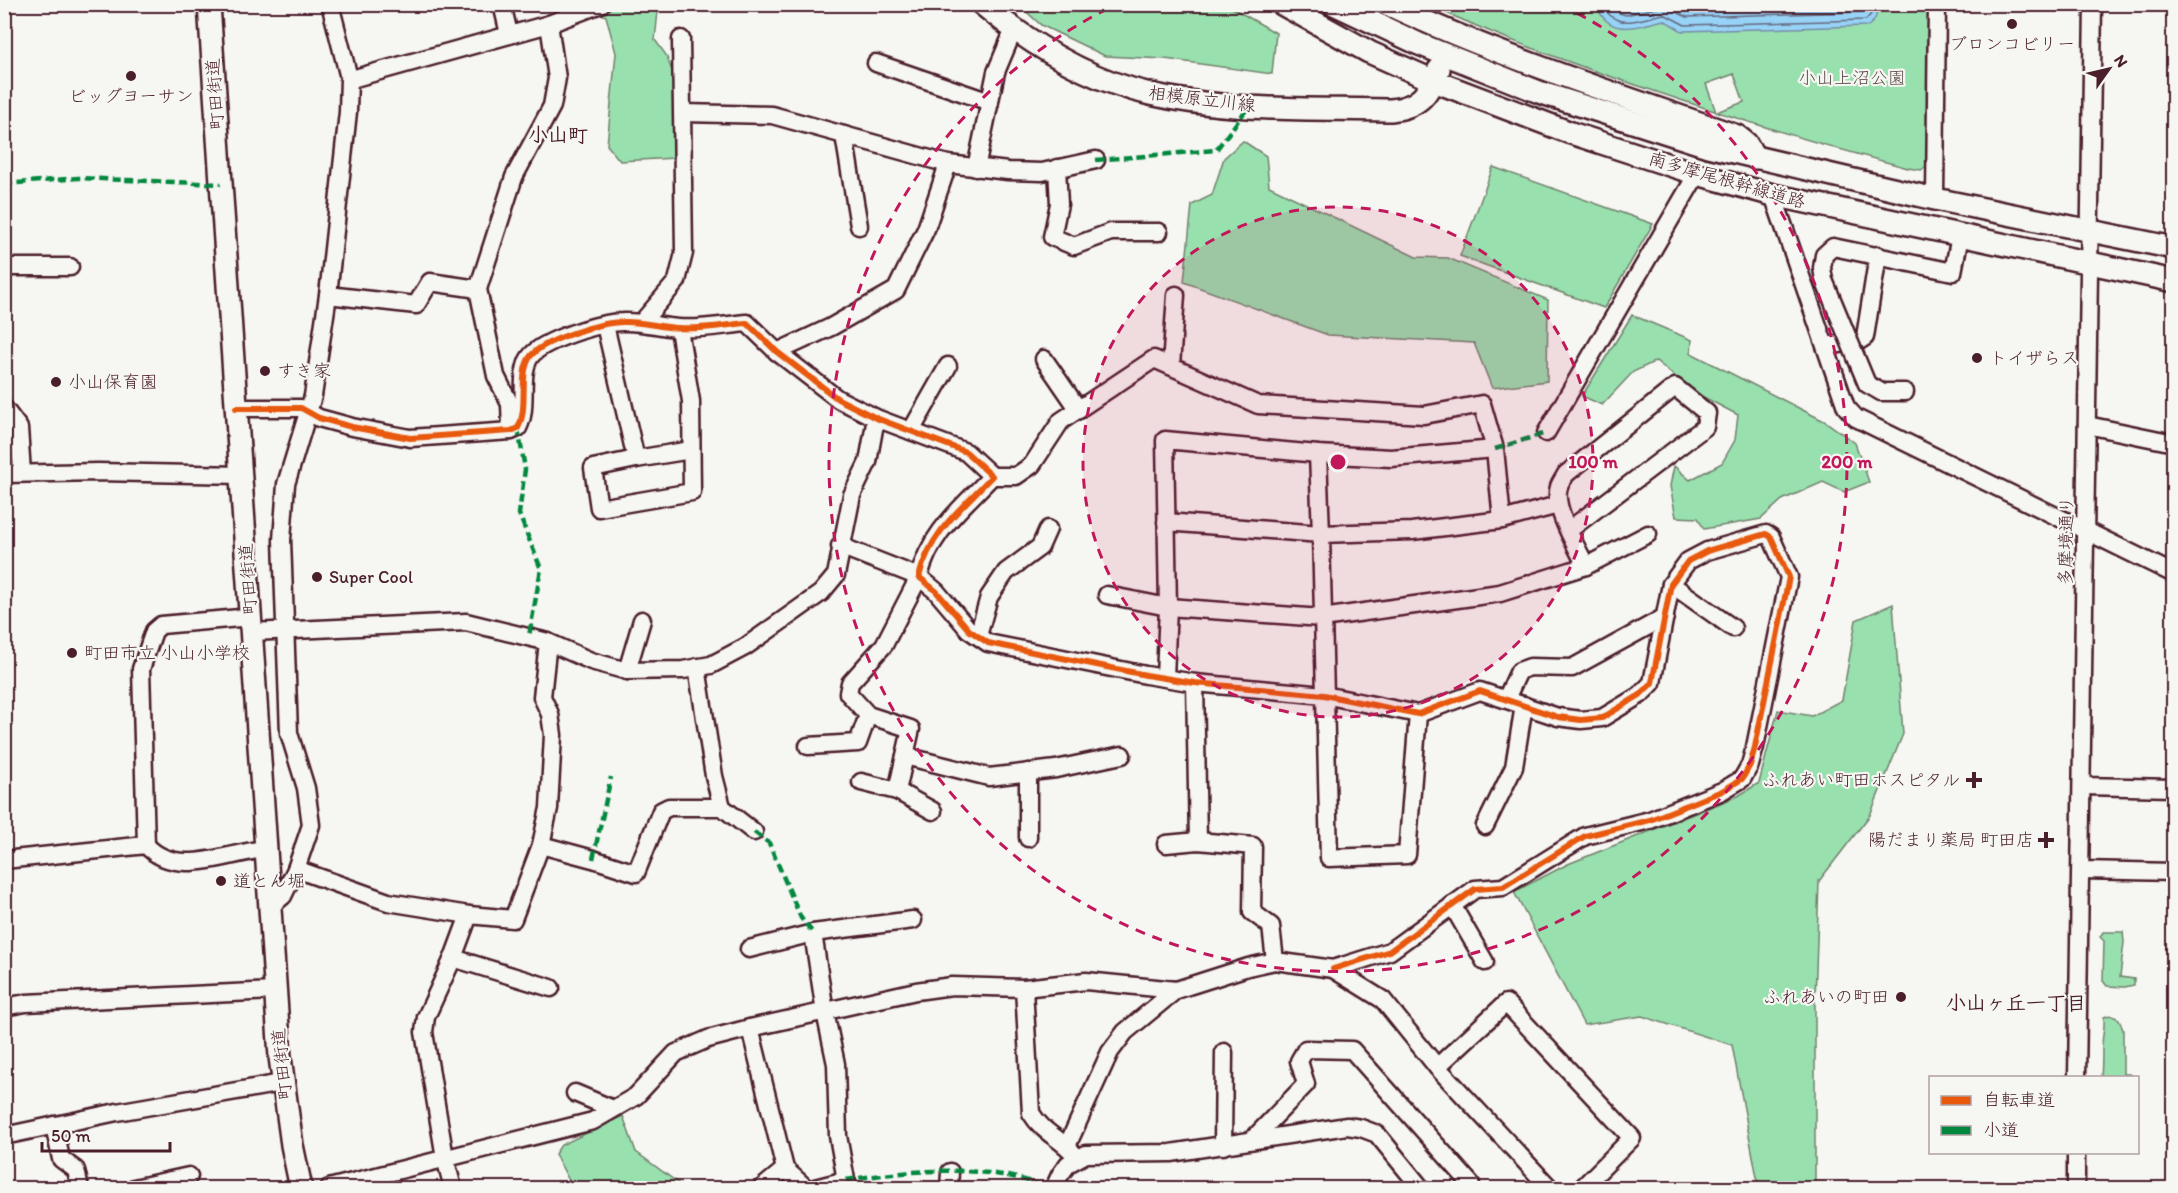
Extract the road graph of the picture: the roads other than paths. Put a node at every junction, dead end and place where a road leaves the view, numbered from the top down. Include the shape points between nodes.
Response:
1 (209, 4) edge
2 (330, 4) edge
3 (502, 4) edge
4 (601, 4) edge
5 (982, 4) edge
6 (1282, 4) edge
7 (1334, 4) edge
8 (1387, 4) edge
9 (1937, 4) edge
10 (2093, 4) edge
11 (549, 24) junction
12 (1014, 29) junction
13 (509, 34) junction
14 (681, 39) dead end
15 (1446, 55) junction
16 (876, 63) dead end
17 (349, 78) junction
18 (1434, 81) junction
19 (990, 102) junction
20 (683, 113) junction
21 (844, 135) junction
22 (1755, 158) junction
23 (1096, 160) dead end
24 (948, 164) junction
25 (976, 168) junction
26 (1057, 168) junction
27 (1697, 174) junction
28 (1773, 195) junction
29 (1935, 199) junction
30 (859, 226) dead end
31 (2090, 231) junction
32 (1159, 232) dead end
33 (1960, 236) junction
34 (2174, 248) edge
35 (1878, 255) junction
36 (2090, 263) junction
37 (4, 267) edge
38 (70, 267) dead end
39 (2174, 281) edge
40 (478, 290) junction
41 (328, 295) junction
42 (1176, 295) dead end
43 (642, 322) junction
44 (605, 325) junction
45 (679, 329) junction
46 (1826, 346) junction
47 (777, 352) junction
48 (1044, 359) dead end
49 (948, 366) dead end
50 (1171, 366) junction
51 (1905, 392) dead end
52 (4, 408) edge
53 (236, 408) junction
54 (1078, 410) junction
55 (308, 413) junction
56 (876, 418) junction
57 (2087, 425) junction
58 (510, 431) junction
59 (911, 431) junction
60 (1546, 433) dead end
61 (2174, 443) edge
62 (1494, 449) junction
63 (691, 450) junction
64 (1318, 454) junction
65 (636, 459) junction
66 (22, 473) junction
67 (4, 474) edge
68 (241, 475) junction
69 (993, 476) junction
70 (1558, 505) junction
71 (1502, 520) junction
72 (1166, 522) junction
73 (1048, 529) dead end
74 (1569, 530) junction
75 (2086, 532) junction
76 (1322, 534) junction
77 (1648, 534) dead end
78 (840, 546) junction
79 (1586, 566) junction
80 (2174, 574) edge
81 (919, 577) junction
82 (1671, 584) junction
83 (1107, 595) dead end
84 (1168, 607) junction
85 (1665, 617) junction
86 (1322, 618) junction
87 (642, 620) dead end
88 (251, 625) junction
89 (1733, 628) dead end
90 (286, 630) junction
91 (978, 636) junction
92 (549, 642) junction
93 (697, 667) junction
94 (627, 671) junction
95 (1165, 677) junction
96 (1195, 683) junction
97 (1324, 695) junction
98 (1506, 699) junction
99 (1524, 705) junction
100 (1418, 714) junction
101 (868, 715) junction
102 (808, 746) dead end
103 (1122, 754) dead end
104 (905, 756) junction
105 (1029, 772) junction
106 (861, 782) dead end
107 (2082, 786) junction
108 (2174, 788) edge
109 (897, 791) junction
110 (722, 807) junction
111 (933, 812) dead end
112 (1485, 826) dead end
113 (754, 832) dead end
114 (1028, 838) dead end
115 (1198, 841) junction
116 (1166, 844) dead end
117 (146, 845) junction
118 (541, 845) junction
119 (266, 849) junction
120 (4, 860) edge
121 (297, 869) junction
122 (2081, 870) junction
123 (2174, 872) edge
124 (1452, 905) junction
125 (270, 907) junction
126 (469, 915) junction
127 (912, 920) dead end
128 (813, 933) junction
129 (749, 949) dead end
130 (453, 958) junction
131 (1275, 961) junction
132 (1485, 962) dead end
133 (1333, 969) junction
134 (551, 988) dead end
135 (1024, 988) junction
136 (1176, 990) junction
137 (275, 992) junction
138 (4, 1007) edge
139 (825, 1012) junction
140 (750, 1028) junction
141 (1224, 1052) dead end
142 (1437, 1067) junction
143 (2077, 1076) edge
144 (282, 1083) junction
145 (574, 1093) dead end
146 (613, 1109) junction
147 (54, 1125) junction
148 (4, 1136) edge
149 (1252, 1140) junction
150 (1223, 1146) junction
151 (1072, 1152) junction
152 (2076, 1154) edge
153 (445, 1158) junction
154 (785, 1169) junction
155 (189, 1176) dead end
156 (848, 1184) edge
157 (1471, 1184) dead end
158 (80, 1188) edge
159 (134, 1188) edge
160 (301, 1188) edge
161 (329, 1188) edge
162 (453, 1188) edge
163 (762, 1188) edge
164 (806, 1188) edge
165 (815, 1188) edge
166 (1054, 1188) edge
167 (1421, 1188) edge
168 (1551, 1188) edge
169 (1582, 1188) edge
170 (2076, 1188) edge

1 - 53 main road, 町田街道
2 - 17 street
3 - 13 street
4 - 11 street
5 - 12 main road, 相模原立川線
6 - 18 main road, 南多摩尾根幹線道路 via 1369,52
7 - 15 main road, 南多摩尾根幹線道路
8 - 22 main road via 1547,70 1737,136 1746,142
9 - 29 street
10 - 31 street, 多摩境通り
11 - 13 street
11 - 40 street via 557,78 552,106 514,177
12 - 18 main road, 相模原立川線 via 1098,77 1149,94 1187,100 1391,110 1415,105
12 - 19 street via 996,72
13 - 17 street
14 - 20 street
15 - 18 main road, 相模原立川線
15 - 22 main road, 南多摩尾根幹線道路 via 1582,106
16 - 19 street
17 - 41 street
18 - 27 main road, 南多摩尾根幹線道路 via 1528,118
19 - 25 street
20 - 21 street via 772,115
20 - 43 street via 684,253 677,281
21 - 24 street
21 - 30 street
22 - 29 main road, 南多摩尾根幹線道路
23 - 26 street
24 - 25 street
24 - 47 street via 926,229 896,290
25 - 26 street via 1042,172
26 - 32 street via 1059,204 1053,237 1074,246 1111,232
27 - 28 main road, 南多摩尾根幹線道路
27 - 60 street
28 - 33 main road, 南多摩尾根幹線道路
28 - 46 street
29 - 31 main road, 南多摩尾根幹線道路
31 - 34 main road, 南多摩尾根幹線道路
31 - 36 street, 多摩境通り
33 - 35 street via 1953,272
33 - 36 main road, 南多摩尾根幹線道路
35 - 46 street via 1864,337 1859,342
35 - 51 street, bridge via 1833,247 1824,255 1824,280 1868,384 1881,392
36 - 39 main road, 南多摩尾根幹線道路
36 - 57 street, 多摩境通り
37 - 38 street
40 - 41 street via 430,282 416,305
40 - 58 street via 496,376 510,404
41 - 55 street
42 - 50 street
43 - 44 street
43 - 45 street
44 - 58 street via 554,339 529,358 522,420 518,428
44 - 65 street
45 - 47 street via 747,322
45 - 63 street via 691,401
46 - 75 street via 1846,407 1856,418
47 - 56 street via 838,399
48 - 54 street
49 - 59 street
50 - 54 street via 1154,359
50 - 62 street via 1258,405 1424,415 1482,404
52 - 66 street via 19,428
53 - 55 street via 301,408
53 - 68 main road, 町田街道
54 - 69 street via 1061,421 1032,465 1016,476
55 - 58 street via 352,427 410,438
55 - 90 street via 286,484 282,540
56 - 59 street
56 - 78 street via 868,462 852,495
57 - 61 street
57 - 75 street, 多摩境通り
59 - 69 street via 966,452
62 - 64 street via 1391,458
62 - 71 street
63 - 65 street
63 - 65 street via 692,492 599,508 592,468
64 - 72 street via 1165,440
64 - 76 street
66 - 67 street
66 - 68 street
68 - 88 main road, 町田街道
69 - 81 street via 941,529
70 - 71 street
70 - 74 street
70 - 74 street via 1558,487 1566,474 1675,387 1707,413 1705,427
71 - 76 street via 1412,531
72 - 76 street
72 - 84 street
73 - 91 street via 1040,547 1006,572 989,597
74 - 79 street
75 - 80 street
75 - 107 street, 多摩境通り
76 - 86 street
77 - 79 street
78 - 81 street
78 - 93 street via 836,575 821,593 745,647 711,665
79 - 86 street via 1500,593
81 - 91 street
81 - 101 street via 884,645 850,683 848,693
82 - 85 street
82 - 89 street
82 - 124 street via 1688,561 1707,550 1766,534 1789,577 1755,747 1742,780 1650,820 1585,837 1503,887 1475,889
83 - 84 street
84 - 86 street
84 - 95 street
85 - 98 street via 1572,668 1530,667 1520,671
85 - 99 street via 1652,683 1640,695 1602,717 1581,720
86 - 97 street
87 - 94 street
88 - 90 street
88 - 117 street via 161,625 154,631 141,669
88 - 119 main road, 町田街道
90 - 92 street via 466,622
90 - 121 street via 289,733 306,788 311,825
91 - 95 street via 988,643
92 - 94 street via 591,661
92 - 118 street via 542,697 554,735 553,778
93 - 94 street
93 - 110 street
95 - 96 street
96 - 97 street
96 - 115 street
97 - 100 street
97 - 100 street via 1329,858 1407,855
98 - 99 street
98 - 100 street via 1480,691
99 - 112 street via 1514,767
101 - 102 street via 858,743
101 - 104 street via 911,729
103 - 105 street
104 - 105 street via 990,777
104 - 109 street
105 - 114 street
106 - 109 street
107 - 108 street
107 - 122 street, 多摩境通り
109 - 111 street
110 - 113 street
110 - 118 street via 669,807 660,811 636,873
115 - 116 street
115 - 131 street via 1253,846 1252,912 1270,926
117 - 119 street via 162,857 182,862
117 - 120 street
118 - 126 street via 513,919
119 - 125 main road, 町田街道
121 - 125 street via 284,896
121 - 126 street via 388,902
122 - 123 street
122 - 143 street, 多摩境通り
124 - 132 street
124 - 133 street via 1390,951
125 - 137 main road, 町田街道
126 - 130 street
127 - 128 street
128 - 129 street
128 - 139 street
130 - 134 street
130 - 153 street via 426,1017 424,1032
131 - 133 street
131 - 136 street
133 - 142 street via 1383,1000
135 - 136 street via 1086,981
135 - 139 street via 952,986
135 - 151 street via 1031,1113 1040,1128
136 - 151 street via 1125,1032 1110,1052
137 - 138 street
137 - 144 main road, 町田街道
139 - 140 street
139 - 156 street via 836,1064 838,1136
140 - 146 street via 708,1039 676,1053 636,1096
140 - 154 street
141 - 150 street
142 - 168 street
142 - 169 street via 1506,1003 1632,1138
144 - 147 street
144 - 160 main road, 町田街道
145 - 146 street
146 - 153 street via 593,1121
147 - 148 street
147 - 158 street via 61,1159 76,1170
149 - 150 street
149 - 157 street via 1306,1084 1299,1061 1306,1049 1352,1050
149 - 167 street via 1347,1126 1361,1128 1377,1134
150 - 151 street via 1171,1153
151 - 166 street
152 - 170 street
153 - 161 street
153 - 162 street
154 - 163 street
154 - 164 street
155 - 159 street
156 - 165 street

